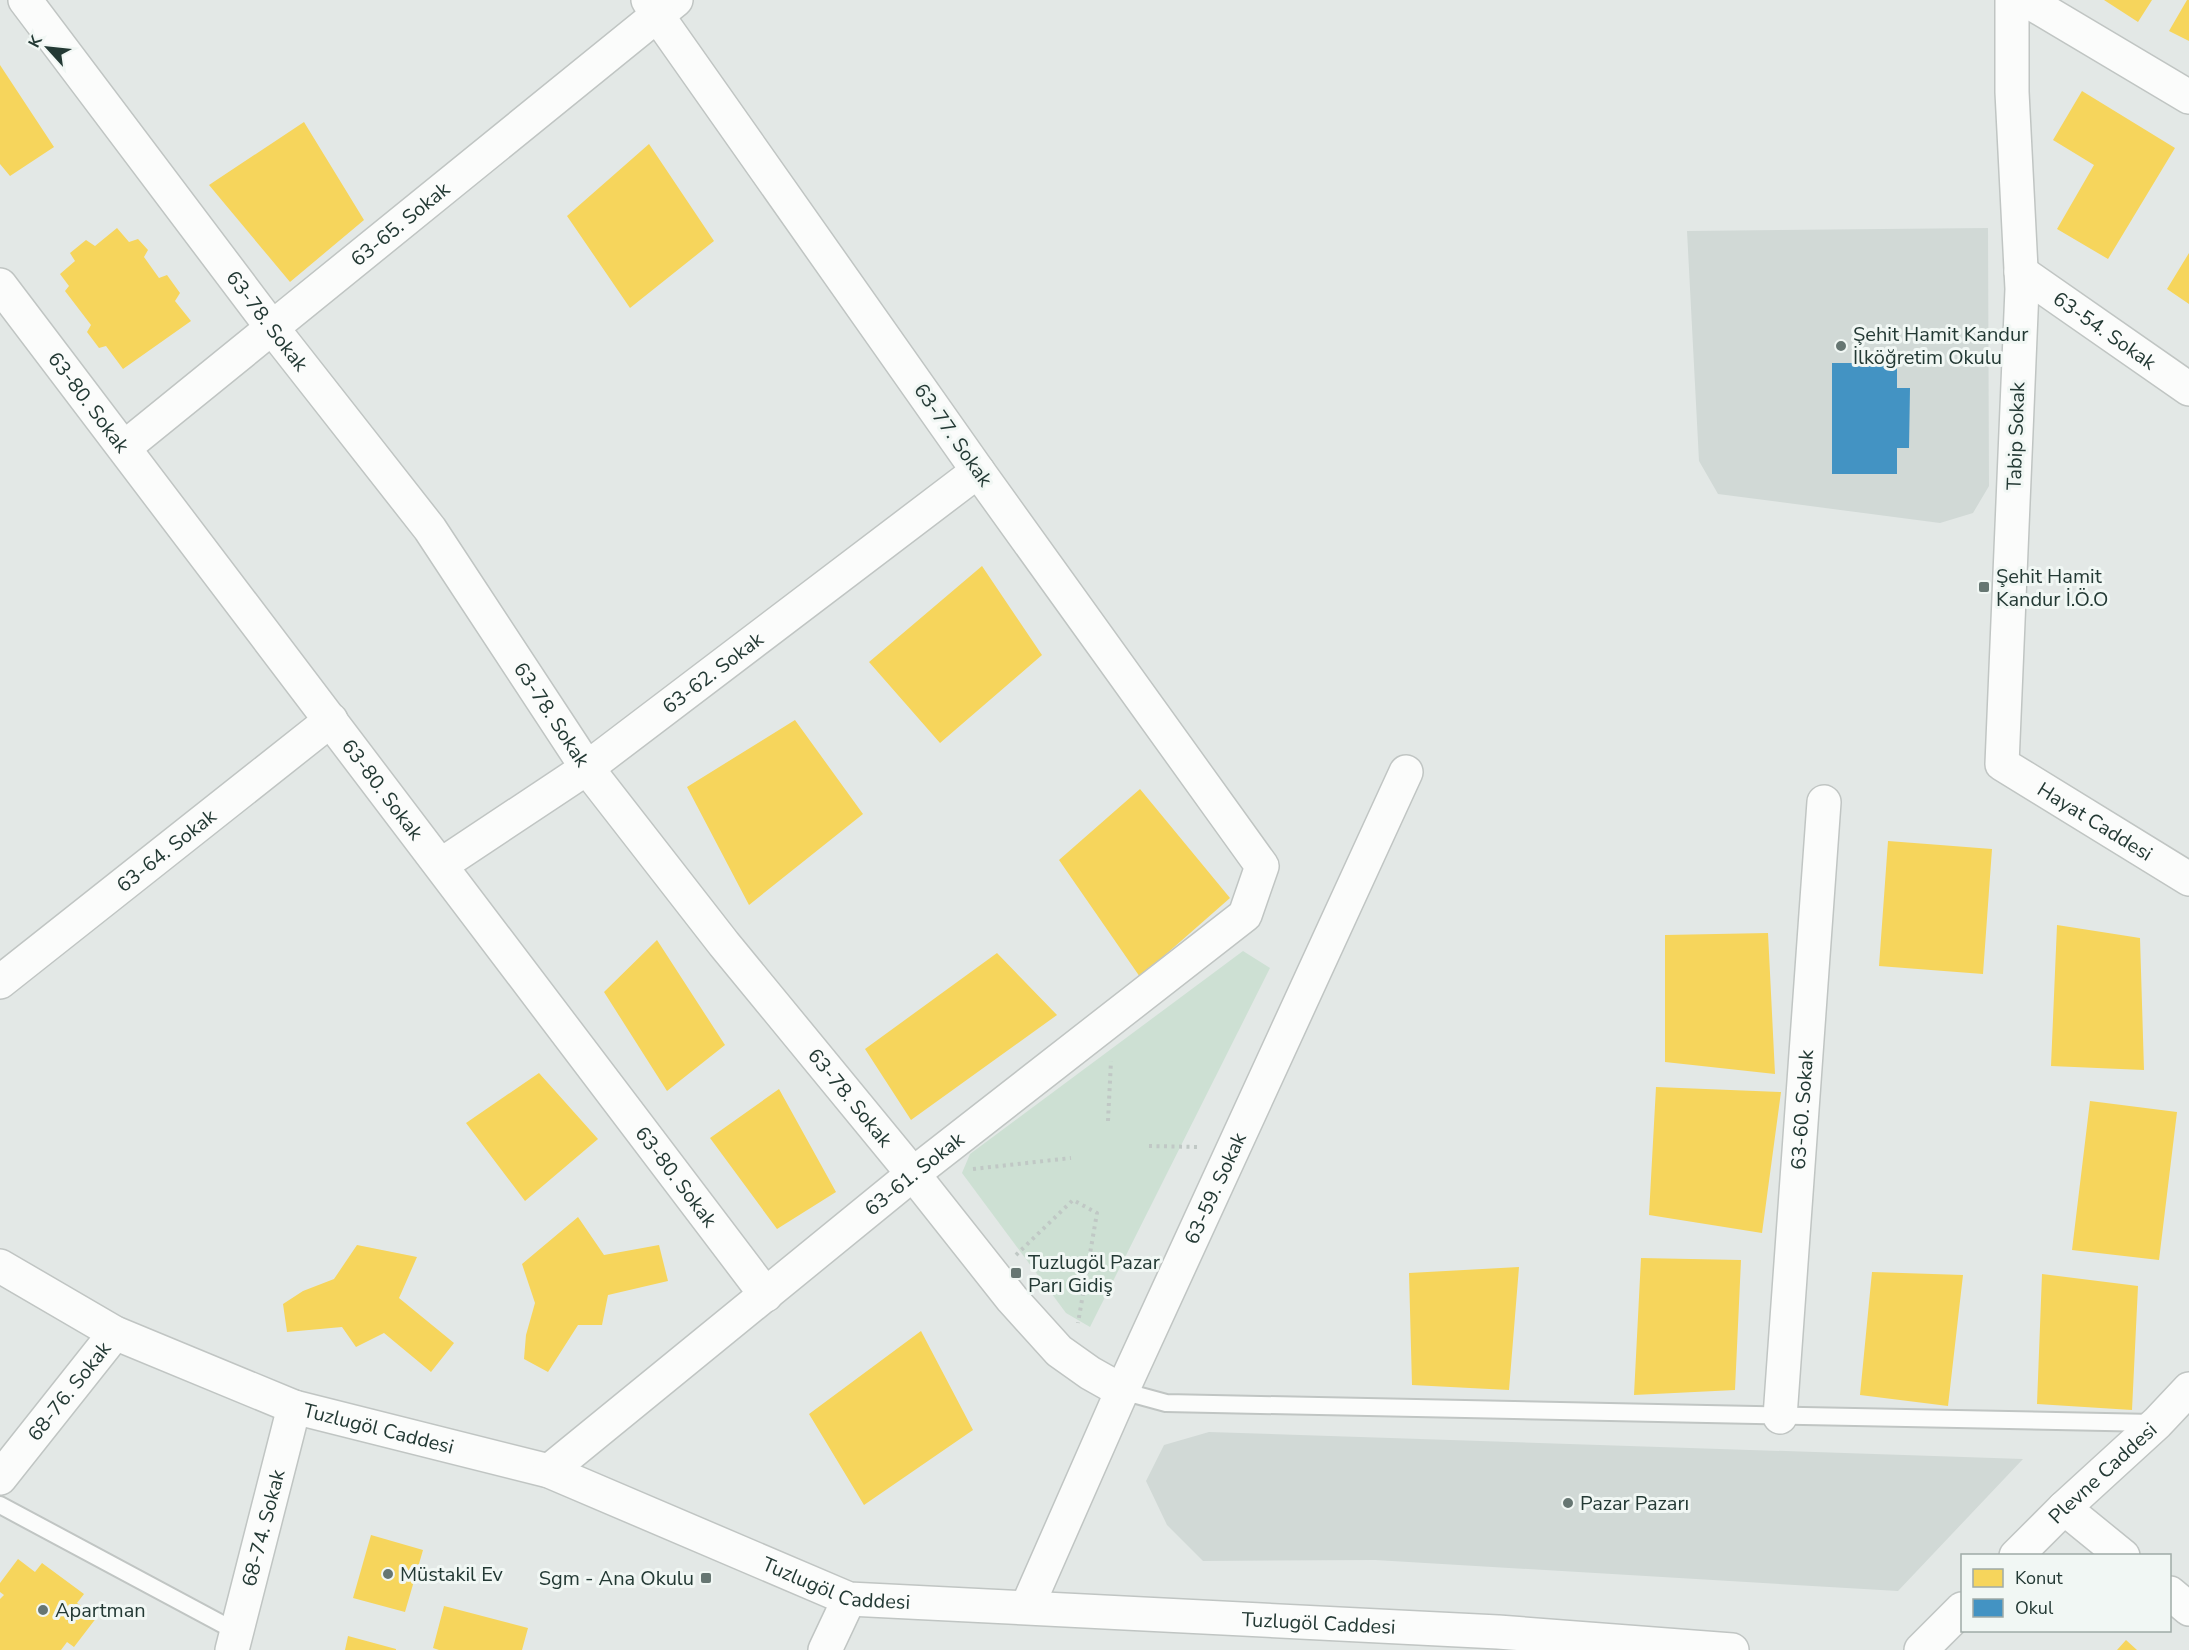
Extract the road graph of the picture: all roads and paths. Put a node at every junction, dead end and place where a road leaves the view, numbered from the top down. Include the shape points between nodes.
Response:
1 (25, 0) edge
2 (2012, 0) edge
3 (2026, 0) edge
4 (660, 5) edge
5 (2189, 97) edge
6 (2021, 272) junction
7 (0, 285) edge
8 (273, 328) junction
9 (2189, 389) edge
10 (125, 447) junction
11 (978, 471) junction
12 (331, 720) junction
13 (2002, 764) joint
14 (587, 768) junction
15 (1406, 772) dead end
16 (1824, 802) dead end
17 (441, 865) junction
18 (1262, 866) joint
19 (2189, 879) edge
20 (0, 982) edge
21 (1113, 1018) junction
22 (1108, 1121) dead end
23 (1149, 1146) dead end
24 (1234, 1147) junction
25 (1071, 1158) dead end
26 (917, 1171) junction
27 (0, 1266) edge
28 (994, 1276) junction
29 (766, 1295) junction
30 (115, 1333) junction
31 (1072, 1360) junction
32 (2189, 1389) edge
33 (1122, 1391) junction
34 (294, 1407) junction
35 (1780, 1417) junction
36 (2157, 1423) junction
37 (549, 1471) junction
38 (0, 1478) edge
39 (0, 1505) edge
40 (2064, 1508) junction
41 (2018, 1554) edge
42 (2121, 1554) edge
43 (2171, 1595) edge
44 (849, 1599) junction
45 (1027, 1606) junction
46 (2189, 1609) edge
47 (1961, 1610) edge
48 (234, 1641) edge
49 (1495, 1641) edge
50 (825, 1650) edge
51 (1732, 1650) edge
52 (1921, 1650) edge

1 - 8 street, 63-78. Sokak
2 - 6 street, Tabip Sokak via 2012,92
3 - 5 street
4 - 8 street, 63-65. Sokak
4 - 11 street, 63-77. Sokak
6 - 9 street, 63-54. Sokak
6 - 13 street, Tabip Sokak
7 - 10 street, 63-80. Sokak
8 - 10 street, 63-65. Sokak
8 - 14 street, 63-78. Sokak via 430,529
10 - 12 street, 63-80. Sokak
11 - 14 street, 63-62. Sokak
11 - 18 street, 63-77. Sokak
12 - 17 street, 63-80. Sokak
12 - 20 street, 63-64. Sokak
13 - 19 street, Hayat Caddesi
14 - 17 street, 63-62. Sokak
14 - 26 street, 63-78. Sokak via 724,944
15 - 24 street, 63-59. Sokak
16 - 35 street, 63-60. Sokak
17 - 29 street, 63-80. Sokak
18 - 21 street, 63-61. Sokak via 1245,915
21 - 22 path
21 - 26 street, 63-61. Sokak
23 - 24 path
24 - 33 street, 63-59. Sokak
25 - 26 path
26 - 28 street, 63-78. Sokak
26 - 29 street, 63-61. Sokak
27 - 30 street, Tuzlugöl Caddesi
28 - 31 street, 63-78. Sokak via 1059,1351
28 - 31 path via 1073,1200 1097,1213
29 - 37 street, 63-61. Sokak
30 - 34 street, Tuzlugöl Caddesi
30 - 38 street, 68-76. Sokak
31 - 33 street, 63-78. Sokak
32 - 36 street, Plevne Caddesi
33 - 35 lane via 1166,1403
33 - 45 street, 63-59. Sokak
34 - 37 street, Tuzlugöl Caddesi
34 - 48 street, 68-74. Sokak
35 - 36 lane
36 - 40 street, Plevne Caddesi
37 - 44 street, Tuzlugöl Caddesi
39 - 48 lane
40 - 41 street, Plevne Caddesi
40 - 42 street
43 - 46 street
44 - 45 street, Tuzlugöl Caddesi
44 - 50 street
45 - 49 street, Tuzlugöl Caddesi
47 - 52 street
49 - 51 street, Tuzlugöl Caddesi

